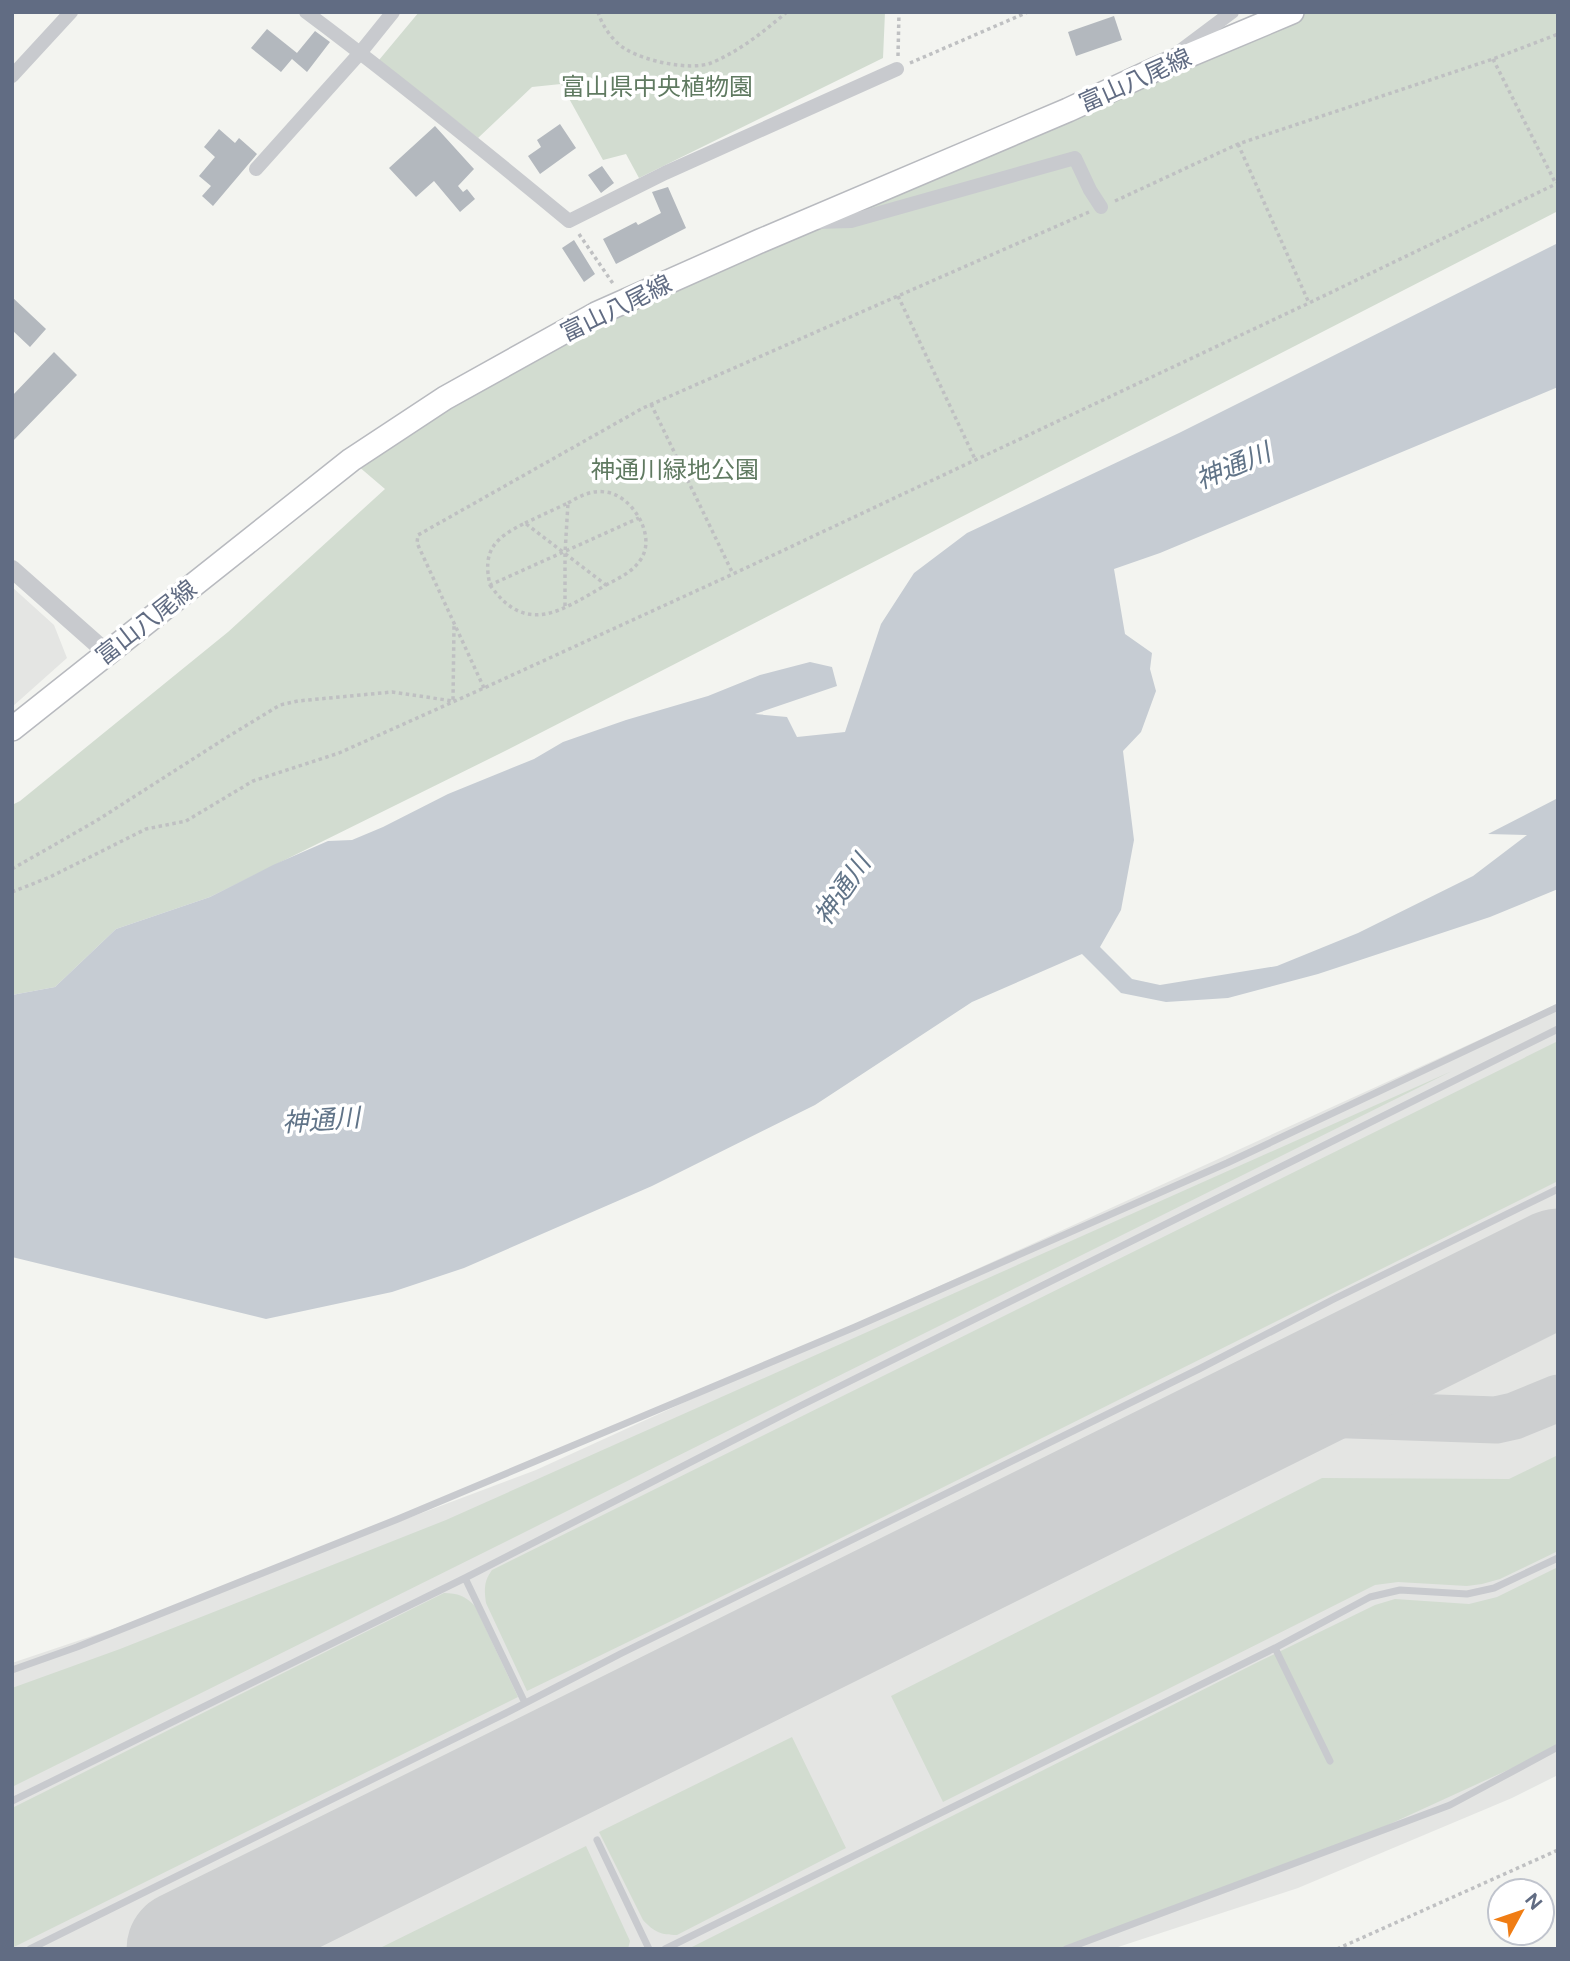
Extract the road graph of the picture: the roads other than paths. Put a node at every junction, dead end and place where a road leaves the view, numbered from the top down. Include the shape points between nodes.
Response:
1 (71, 12) edge
2 (306, 12) edge
3 (393, 12) edge
4 (1232, 12) edge
5 (1292, 12) edge
6 (360, 53) junction
7 (897, 69) road end
8 (1154, 70) junction
9 (12, 76) edge
10 (256, 169) dead end
11 (1101, 207) road end
12 (806, 223) junction
13 (12, 569) edge
14 (107, 653) junction
15 (12, 729) edge
16 (1558, 1007) edge
17 (1558, 1029) edge
18 (1558, 1189) edge
19 (1558, 1558) edge
20 (465, 1577) junction
21 (1275, 1648) junction
22 (12, 1670) edge
23 (525, 1703) junction
24 (1558, 1747) edge
25 (1330, 1761) dead end
26 (12, 1801) edge
27 (597, 1840) dead end
28 (30, 1949) edge
29 (649, 1949) edge
30 (665, 1949) edge
31 (1066, 1949) edge

1 - 9 street
2 - 6 street
3 - 6 street
4 - 8 street
5 - 8 main road, 富山八尾線
6 - 7 street via 569,221
6 - 10 street
8 - 12 main road, 富山八尾線
11 - 12 street via 1075,158 851,221
12 - 14 main road, 富山八尾線 via 596,314 445,398 351,460
13 - 14 street
14 - 15 main road, 富山八尾線
16 - 22 lane via 1227,1163 855,1327 398,1519
17 - 20 lane
18 - 23 lane
19 - 21 lane via 1494,1588 1467,1594 1400,1590 1370,1597
20 - 23 lane
20 - 26 lane
21 - 25 lane
21 - 30 lane
23 - 28 lane
24 - 31 lane via 1450,1805
27 - 29 lane

